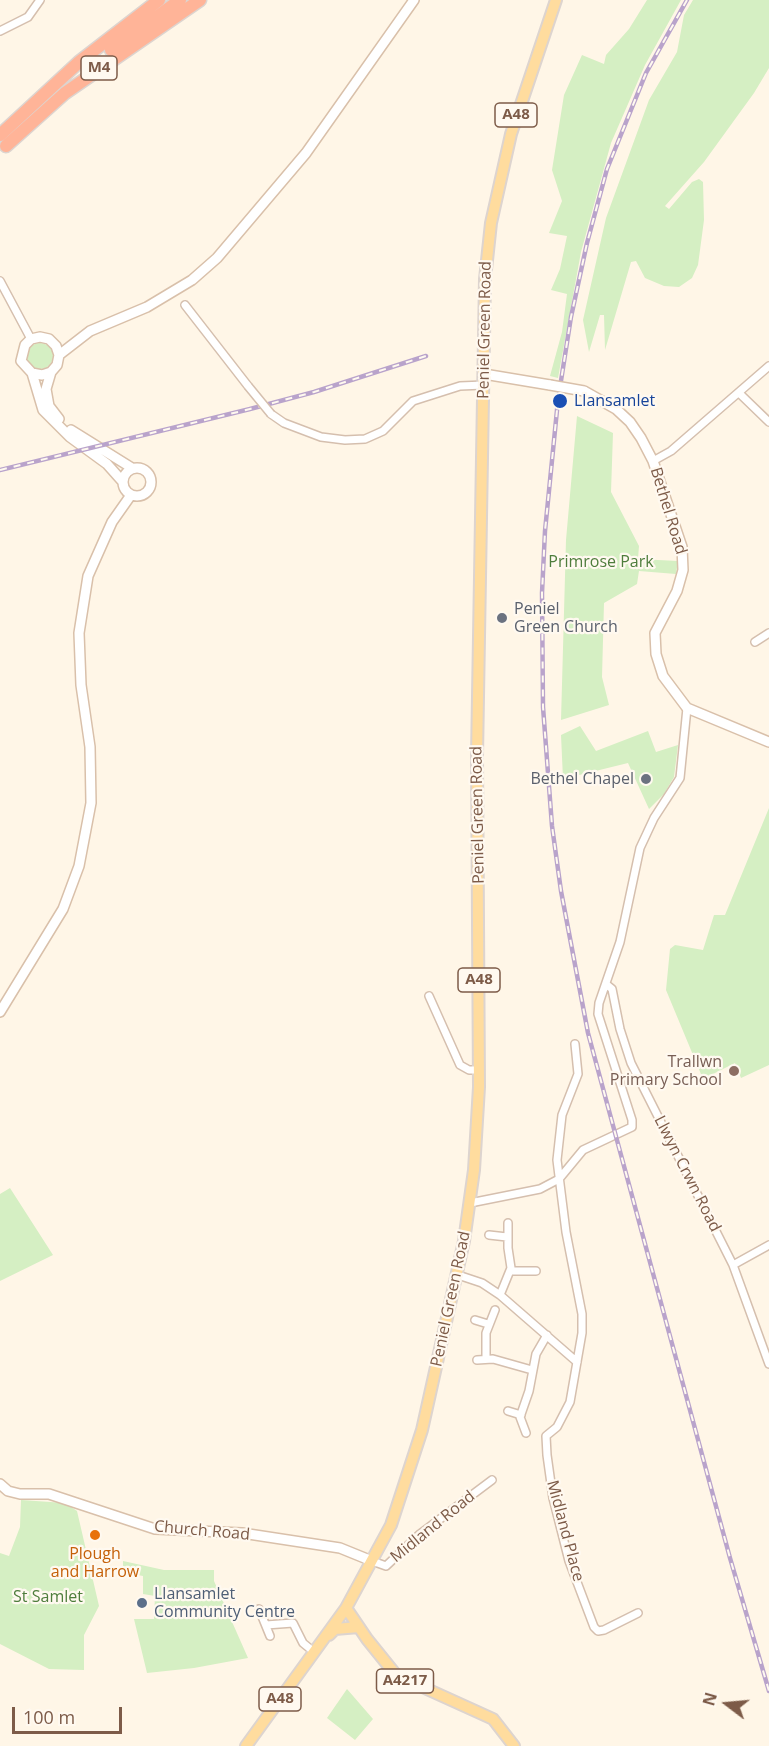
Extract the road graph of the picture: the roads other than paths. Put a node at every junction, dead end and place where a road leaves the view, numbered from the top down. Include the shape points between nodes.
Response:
1 (40, 0) edge
2 (153, 0) edge
3 (159, 0) edge
4 (180, 0) edge
5 (200, 0) edge
6 (409, 0) edge
7 (414, 0) edge
8 (556, 4) edge
9 (404, 12) junction
10 (127, 23) junction
11 (0, 31) edge
12 (2, 144) edge
13 (0, 281) edge
14 (185, 305) dead end
15 (31, 339) junction
16 (59, 355) junction
17 (769, 366) edge
18 (51, 372) junction
19 (32, 374) junction
20 (484, 379) junction
21 (739, 393) junction
22 (769, 422) edge
23 (653, 461) junction
24 (132, 468) junction
25 (123, 482) junction
26 (131, 495) junction
27 (769, 633) edge
28 (755, 642) dead end
29 (687, 708) junction
30 (769, 742) edge
31 (607, 986) junction
32 (429, 996) dead end
33 (0, 1012) edge
34 (575, 1044) dead end
35 (631, 1063) junction
36 (479, 1070) junction
37 (616, 1070) junction
38 (559, 1179) junction
39 (470, 1203) junction
40 (508, 1223) dead end
41 (489, 1235) dead end
42 (507, 1237) junction
43 (769, 1245) edge
44 (733, 1264) junction
45 (510, 1271) junction
46 (536, 1271) dead end
47 (458, 1275) junction
48 (500, 1295) junction
49 (495, 1310) dead end
50 (475, 1320) dead end
51 (488, 1324) junction
52 (547, 1335) junction
53 (486, 1358) junction
54 (477, 1360) dead end
55 (577, 1362) junction
56 (769, 1364) edge
57 (532, 1370) junction
58 (508, 1410) dead end
59 (521, 1415) junction
60 (526, 1433) dead end
61 (492, 1480) dead end
62 (0, 1484) edge
63 (372, 1561) junction
64 (346, 1608) junction
65 (259, 1609) dead end
66 (638, 1613) dead end
67 (266, 1625) junction
68 (359, 1627) junction
69 (270, 1636) dead end
70 (323, 1640) junction
71 (314, 1652) junction
72 (246, 1746) edge
73 (514, 1746) edge

1 - 11 street via 28,17
2 - 10 highway, M4
3 - 10 highway, M4
4 - 12 highway, M4 via 103,57
5 - 12 highway, M4 via 65,93
6 - 9 main road
7 - 9 main road
8 - 20 main road, Peniel Green Road / A48 via 520,101 491,223 485,279
9 - 16 main road via 306,153 217,258 192,280 147,307 90,331
10 - 12 highway, M4 via 56,82
13 - 15 street
14 - 20 street, bridge via 271,414 321,437 365,439 383,431 413,401
15 - 16 main road via 49,339
15 - 19 main road via 21,352 25,368
16 - 18 main road
17 - 21 street
18 - 19 main road
18 - 24 main road via 46,389 49,406 56,416 73,432
19 - 25 main road via 48,416
20 - 23 main road, Bethel Road, bridge via 584,391 630,422
20 - 36 main road, Peniel Green Road / A48 via 477,756
21 - 22 street
21 - 23 street
23 - 29 main road, Bethel Road via 678,530 684,560 677,591 655,633 656,654 663,676
24 - 25 main road
24 - 26 main road via 146,471 151,483 144,494
25 - 26 main road
26 - 33 main road via 112,522 88,576 79,633 91,803 79,866 63,909
27 - 28 street
29 - 30 main road
29 - 31 street via 680,778 640,848
31 - 35 street, Llwyn Crwn Road via 612,989
31 - 37 street via 598,1014
32 - 36 street via 460,1065
34 - 38 street, Midland Place via 578,1074 562,1115
35 - 37 street
35 - 44 street, Llwyn Crwn Road
36 - 39 main road, Peniel Green Road / A48
37 - 38 street via 632,1127 583,1150
38 - 39 street via 540,1189
38 - 55 street, Midland Place via 582,1314
39 - 47 main road, Peniel Green Road / A48
40 - 42 street
41 - 42 street
42 - 45 street
43 - 44 street
44 - 56 street, Llwyn Crwn Road
45 - 46 street
45 - 48 street
47 - 48 street via 482,1283
47 - 63 main road, Peniel Green Road / A48 via 413,1464 391,1525
48 - 52 street
49 - 51 street
50 - 51 street
51 - 53 street
52 - 55 street
52 - 57 street via 539,1344
53 - 54 street
53 - 57 street
55 - 66 street, Midland Place via 570,1402 557,1427 546,1436 553,1498 569,1561 594,1627 604,1630
57 - 59 street
58 - 59 street
59 - 60 street
61 - 63 street, Midland Road via 420,1534 386,1566
62 - 63 main road, Church Road via 8,1491 49,1494 155,1529 242,1533 340,1548
63 - 64 main road, Peniel Green Road / A48
64 - 68 main road, A4217
64 - 70 main road, A48
65 - 67 street
67 - 69 street
67 - 71 street via 293,1623 303,1643
68 - 70 main road via 334,1629
68 - 73 main road, A4217 via 396,1675 493,1719
70 - 71 main road, A48
71 - 72 main road, A48

